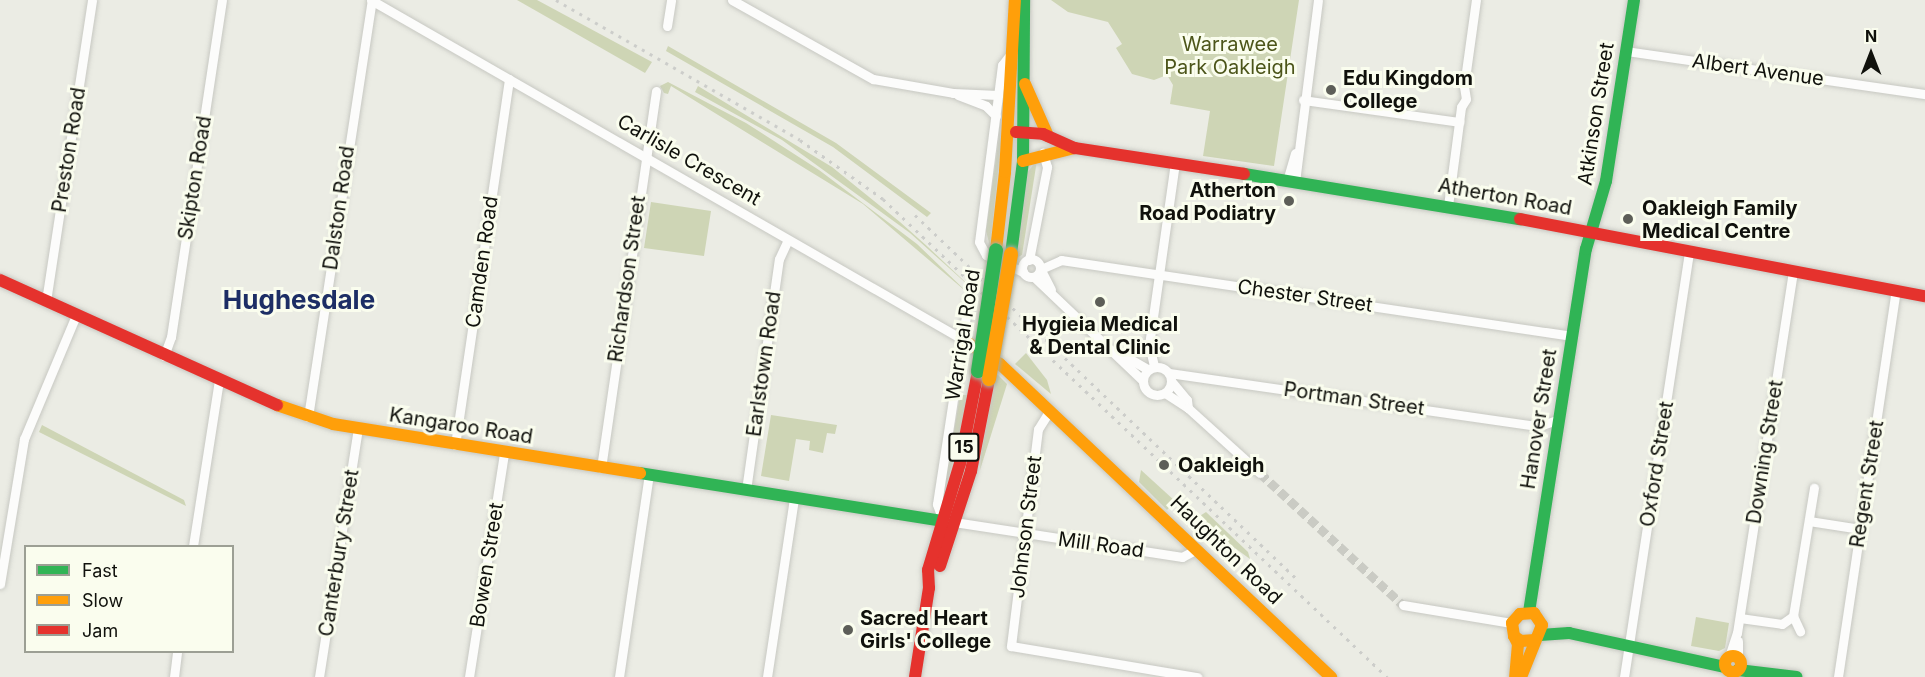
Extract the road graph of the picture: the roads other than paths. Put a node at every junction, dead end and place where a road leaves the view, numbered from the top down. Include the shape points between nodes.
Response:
1 (92, 0) edge
2 (222, 0) edge
3 (372, 0) edge
4 (671, 0) edge
5 (732, 0) edge
6 (1015, 0) edge
7 (1023, 0) edge
8 (1318, 0) edge
9 (1476, 0) edge
10 (1634, 0) edge
11 (668, 26) dead end
12 (1626, 51) junction
13 (1010, 54) junction
14 (509, 79) junction
15 (1025, 84) junction
16 (656, 91) dead end
17 (953, 93) junction
18 (1925, 94) edge
19 (998, 95) junction
20 (1303, 100) junction
21 (996, 116) junction
22 (1459, 122) junction
23 (1024, 132) junction
24 (1007, 135) junction
25 (1048, 136) junction
26 (1075, 148) junction
27 (1043, 153) junction
28 (645, 158) junction
29 (1023, 160) junction
30 (1175, 163) junction
31 (1291, 182) junction
32 (1448, 206) junction
33 (1591, 232) junction
34 (788, 240) junction
35 (1689, 252) junction
36 (1003, 256) junction
37 (1026, 265) junction
38 (1793, 271) junction
39 (1038, 272) junction
40 (1160, 275) junction
41 (0, 280) edge
42 (1896, 291) junction
43 (1925, 296) edge
44 (969, 300) dead end
45 (46, 301) junction
46 (76, 315) junction
47 (1572, 336) junction
48 (965, 340) junction
49 (988, 354) joint
50 (1118, 354) junction
51 (164, 356) junction
52 (1151, 368) junction
53 (1170, 377) junction
54 (219, 380) junction
55 (1142, 380) junction
56 (1165, 393) junction
57 (1188, 408) junction
58 (1050, 410) junction
59 (308, 417) junction
60 (1559, 419) junction
61 (1539, 426) junction
62 (358, 429) junction
63 (1556, 439) junction
64 (455, 445) junction
65 (504, 453) junction
66 (601, 468) junction
67 (1260, 473) tunnel mouth
68 (649, 475) junction
69 (1814, 488) dead end
70 (746, 490) junction
71 (794, 498) junction
72 (948, 521) junction
73 (1809, 521) junction
74 (1860, 529) junction
75 (1025, 533) junction
76 (193, 545) edge
77 (1192, 545) junction
78 (0, 584) edge
79 (1402, 605) tunnel mouth
80 (1535, 616) junction
81 (1793, 616) junction
82 (1740, 618) junction
83 (1513, 629) junction
84 (1800, 631) dead end
85 (1569, 633) junction
86 (1538, 638) junction
87 (1629, 645) junction
88 (177, 653) edge
89 (1732, 667) edge
90 (174, 677) edge
91 (320, 677) edge
92 (470, 677) edge
93 (619, 677) edge
94 (767, 677) edge
95 (915, 677) edge
96 (1197, 677) edge
97 (1331, 677) edge
98 (1515, 677) edge
99 (1521, 677) edge
100 (1624, 677) edge
101 (1797, 677) edge
102 (1838, 677) edge

1 - 45 street, Preston Road
2 - 51 street, Skipton Road via 171,337
3 - 14 street, Carlisle Crescent
3 - 59 street, Dalston Road
4 - 11 street
5 - 17 street via 873,79
6 - 13 main road, Warrigal Road / 15
7 - 15 main road, Warrigal Road / 15
8 - 20 street
9 - 22 street via 1464,86 1466,99
10 - 12 main road, Atkinson Street
12 - 18 street, Albert Avenue
12 - 33 main road, Atkinson Street via 1606,181
13 - 19 street, Warrigal Road via 1002,65
13 - 24 main road, Warrigal Road / 15
14 - 28 street, Carlisle Crescent
14 - 64 street, Camden Road
15 - 23 main road, Warrigal Road / 15
15 - 25 main road
16 - 28 street, Richardson Street
17 - 19 street
17 - 21 street via 986,106
19 - 21 street, Warrigal Road
20 - 22 street
20 - 31 street
21 - 36 street, Warrigal Road via 979,242 986,255
22 - 32 street
23 - 24 main road, Atherton Road
23 - 25 main road, Atherton Road
23 - 29 main road, Warrigal Road / 15
24 - 36 main road, Warrigal Road / 15
25 - 26 main road, Atherton Road
26 - 27 main road, Atherton Road
26 - 30 main road, Atherton Road
27 - 29 main road, Atherton Road
27 - 37 street via 1047,167
28 - 34 street, Carlisle Crescent
28 - 66 street, Richardson Street
29 - 36 main road, Warrigal Road / 15
30 - 31 main road, Atherton Road
30 - 40 street
31 - 32 main road, Atherton Road
32 - 33 main road, Atherton Road
33 - 35 main road, Atherton Road
33 - 47 main road, Hanover Street
34 - 48 street, Carlisle Crescent
34 - 70 street, Earlstown Road via 779,259
35 - 38 main road, Atherton Road
35 - 87 street, Oxford Street
36 - 37 street, Warrigal Road
36 - 72 main road, Warrigal Road / 15, bridge via 983,375
37 - 39 street
37 - 39 street via 1036,261
38 - 42 main road, Atherton Road
38 - 82 street, Downing Street
39 - 40 street, Chester Street via 1061,260
39 - 50 street
40 - 47 street, Chester Street
40 - 52 street via 1149,345
41 - 45 main road, Kangaroo Road
42 - 43 main road, Atherton Road
42 - 74 street, Regent Street
44 - 48 street, Warrigal Road
45 - 46 main road, Kangaroo Road
46 - 51 main road, Kangaroo Road
46 - 78 street via 24,439
47 - 60 main road, Hanover Street
48 - 49 main road, Carlisle Crescent
48 - 72 street, Warrigal Road via 937,504
49 - 58 main road, Haughton Road
50 - 52 street
50 - 55 street
51 - 54 main road, Kangaroo Road
52 - 53 street
52 - 55 street
53 - 56 street
53 - 57 street via 1187,400
53 - 61 street, Portman Street
54 - 59 main road, Kangaroo Road
54 - 76 street
55 - 56 street via 1150,394
56 - 57 street
57 - 67 street
58 - 75 street, Johnson Street via 1038,429
58 - 77 main road, Haughton Road
59 - 62 main road, Kangaroo Road
60 - 61 street, Portman Street
60 - 63 main road, Hanover Street
61 - 63 street, Portman Street
62 - 64 main road, Kangaroo Road
62 - 91 street, Canterbury Street
63 - 80 main road, Hanover Street
64 - 65 main road, Kangaroo Road
65 - 66 main road, Kangaroo Road
65 - 92 street, Bowen Street
66 - 68 main road, Kangaroo Road
68 - 70 main road, Kangaroo Road
68 - 93 street
69 - 73 street
70 - 71 main road, Kangaroo Road
71 - 72 main road, Kangaroo Road
71 - 94 street
72 - 75 street, Mill Road
72 - 95 main road, Warrigal Road / 15 via 929,588
73 - 74 street
73 - 81 street
74 - 102 street, Regent Street
75 - 77 street, Mill Road via 1177,556
75 - 96 street, Johnson Street via 1012,647
77 - 97 main road, Haughton Road
79 - 83 street
80 - 83 main road via 1520,614
80 - 85 main road
80 - 86 main road, Hanover Street
81 - 82 street via 1782,624
81 - 84 street
82 - 89 street, Downing Street
83 - 86 main road via 1521,641
83 - 98 main road via 1518,645
85 - 86 main road
85 - 87 main road
86 - 99 main road
87 - 89 main road
87 - 100 street, Oxford Street
88 - 90 street
89 - 101 main road

